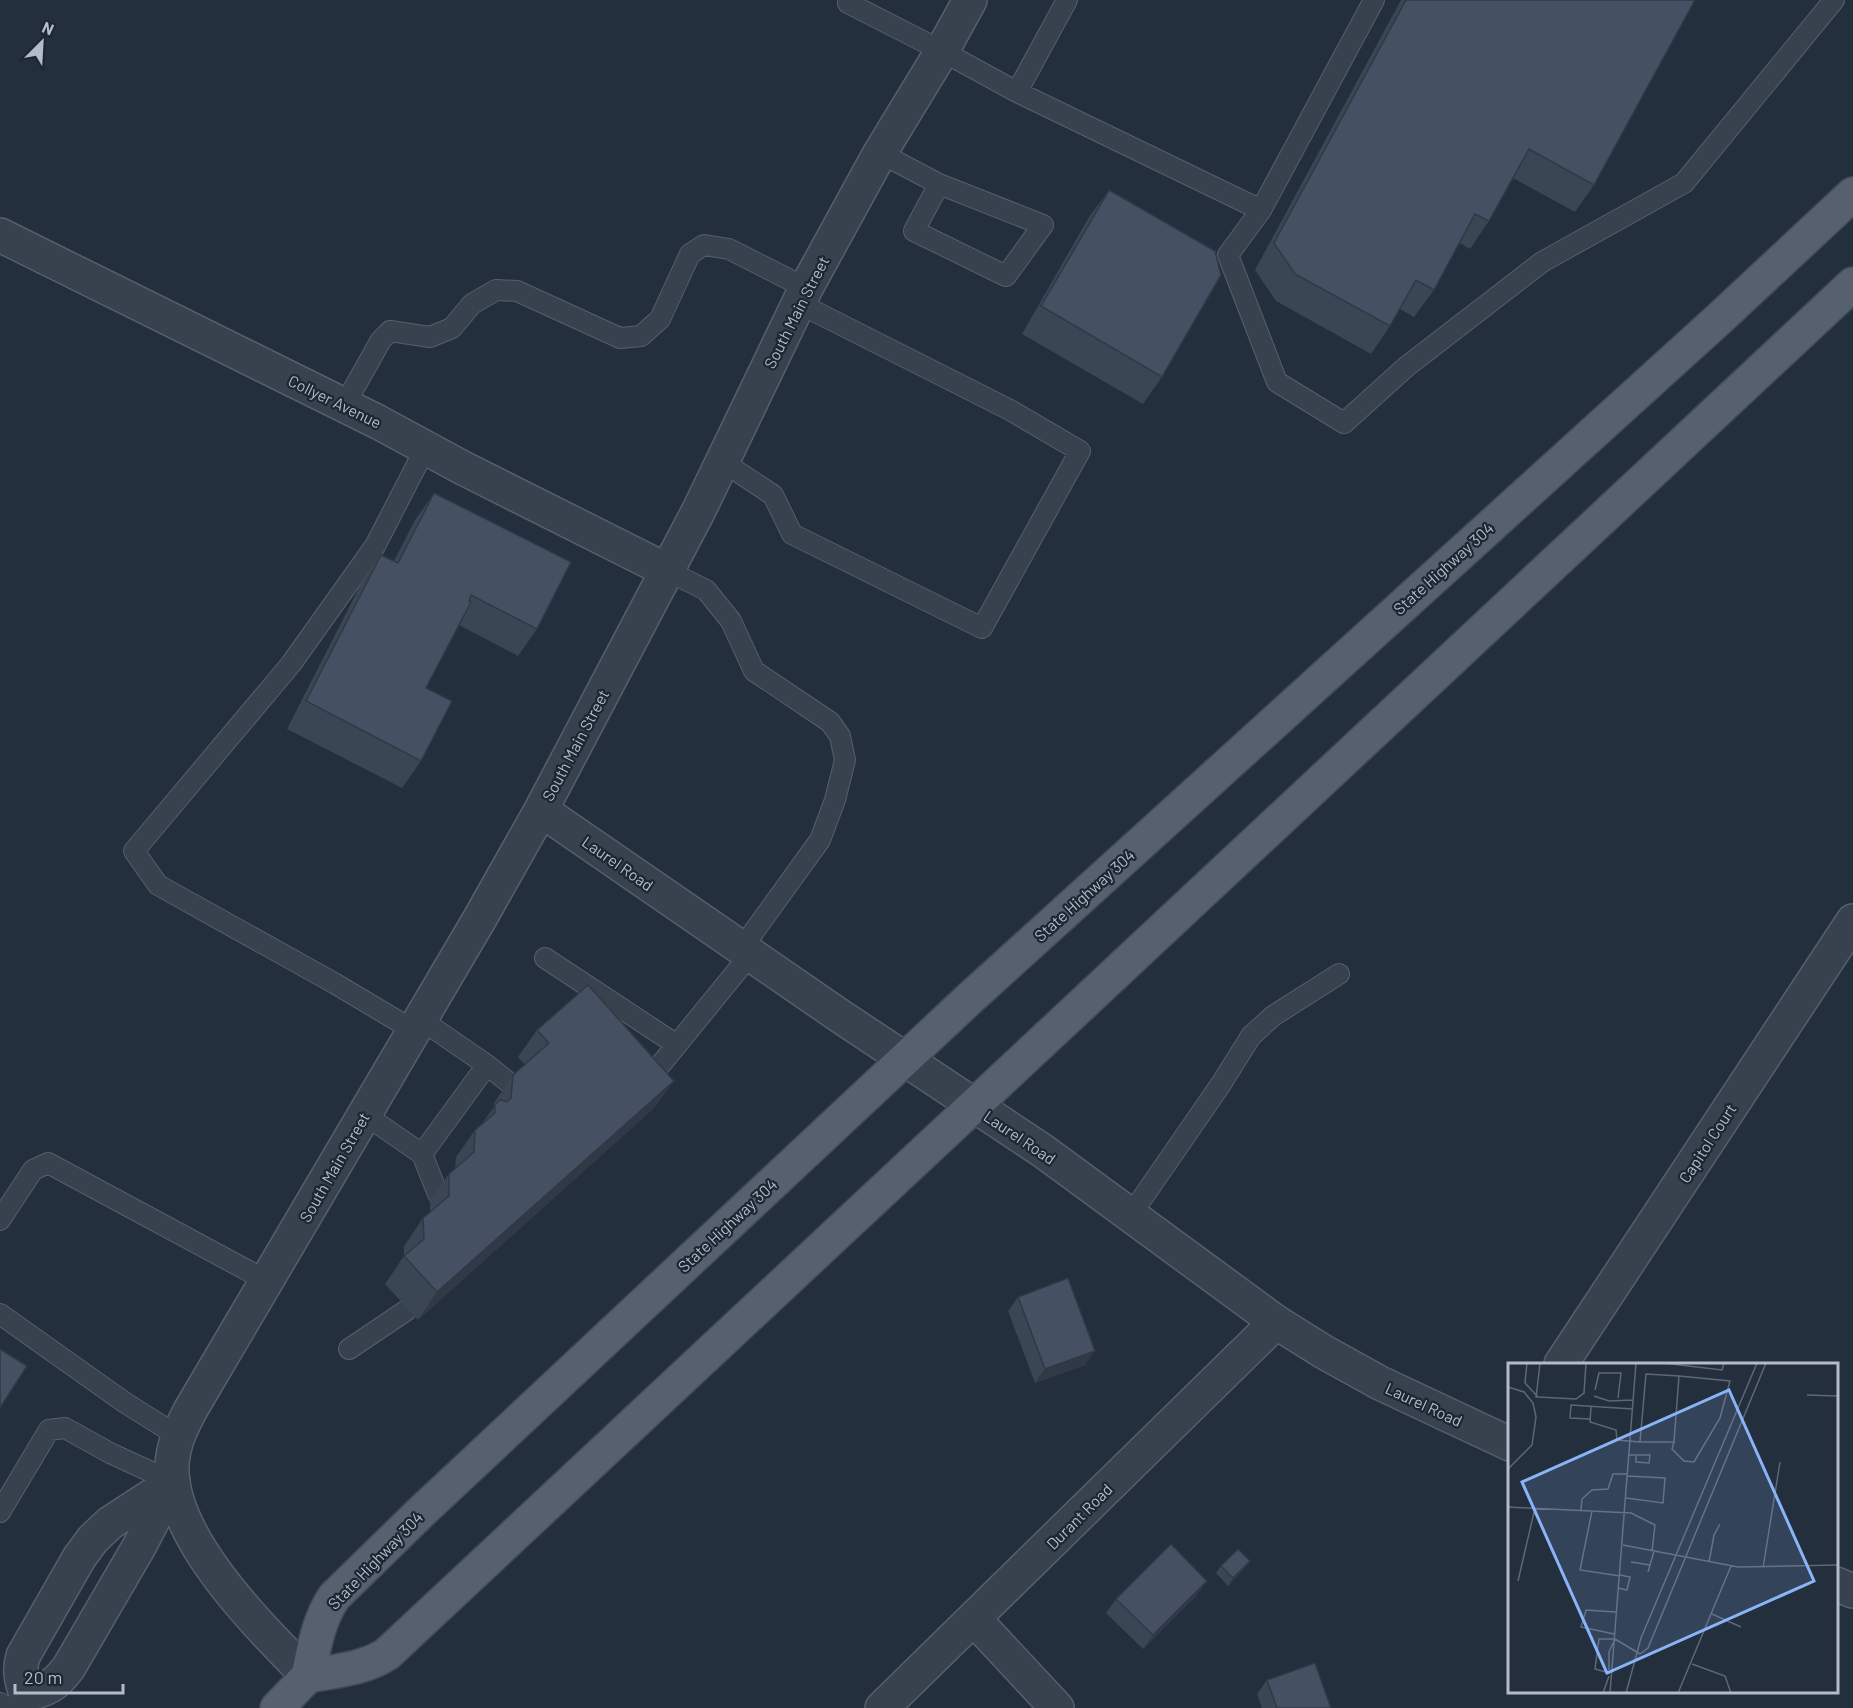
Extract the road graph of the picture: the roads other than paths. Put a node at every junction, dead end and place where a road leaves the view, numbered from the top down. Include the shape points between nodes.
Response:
1 (849, 0) edge
2 (970, 0) edge
3 (1067, 0) edge
4 (1374, 0) edge
5 (1834, 0) edge
6 (942, 51) junction
7 (1017, 92) junction
8 (880, 153) junction
9 (939, 184) junction
10 (1853, 194) edge
11 (1261, 210) junction
12 (3, 243) edge
13 (1853, 284) edge
14 (802, 295) junction
15 (344, 406) junction
16 (426, 447) junction
17 (723, 462) junction
18 (668, 571) junction
19 (541, 810) junction
20 (1853, 921) edge
21 (746, 952) junction
22 (545, 958) dead end
23 (1339, 974) dead end
24 (417, 1025) junction
25 (677, 1045) junction
26 (905, 1059) junction
27 (487, 1065) junction
28 (513, 1086) edge
29 (639, 1091) edge
30 (974, 1106) junction
31 (364, 1114) junction
32 (422, 1154) junction
33 (438, 1194) dead end
34 (1130, 1216) junction
35 (0, 1220) edge
36 (267, 1281) junction
37 (407, 1310) dead end
38 (0, 1314) edge
39 (1276, 1322) junction
40 (349, 1349) dead end
41 (1562, 1363) edge
42 (178, 1436) junction
43 (1508, 1443) edge
44 (173, 1482) junction
45 (0, 1512) edge
46 (1838, 1585) edge
47 (1853, 1591) edge
48 (974, 1619) junction
49 (308, 1676) junction
50 (13, 1703) edge
51 (277, 1708) edge
52 (882, 1708) edge
53 (1057, 1708) edge

1 - 6 lane via 848,3
2 - 6 street, South Main Street
3 - 7 lane
4 - 11 lane
5 - 11 lane via 1683,183 1542,262 1406,367 1344,423 1277,382 1228,255
6 - 7 lane
6 - 8 street, South Main Street
7 - 11 lane
8 - 9 lane
8 - 14 street, South Main Street
9 - 9 lane via 914,231 1006,276 1043,225
10 - 26 main road, State Highway 304
12 - 15 street, Collyer Avenue
13 - 30 main road
14 - 15 lane via 729,249 704,245 690,254 660,319 641,336 620,338 518,291 496,290 471,304 452,328 430,337 390,331
14 - 17 street, South Main Street
14 - 17 lane via 1080,451 982,628 792,534 773,495
15 - 16 street, Collyer Avenue
16 - 18 street, Collyer Avenue
16 - 24 lane via 375,546 291,664 134,851 158,885
17 - 18 street, South Main Street
18 - 19 street, South Main Street
18 - 21 lane via 706,590 732,621 754,671 830,722 840,736 845,760 820,840
19 - 21 street, Laurel Road
19 - 24 street, South Main Street
20 - 41 street, Capitol Court
21 - 25 lane
21 - 26 street, Laurel Road
22 - 25 lane
23 - 34 lane via 1272,1016 1251,1036
24 - 27 lane
24 - 31 street, South Main Street
25 - 29 lane
26 - 30 street, Laurel Road
26 - 49 main road, State Highway 304 via 334,1597 319,1627
27 - 28 lane
27 - 32 lane
30 - 34 street, Laurel Road
30 - 49 main road via 387,1654 362,1666
31 - 32 lane
31 - 36 street, South Main Street
32 - 33 lane
34 - 39 street, Laurel Road
35 - 36 lane via 33,1170 48,1163
36 - 42 street, South Main Street
37 - 40 lane
38 - 42 lane
39 - 43 street, Laurel Road via 1380,1383
39 - 48 street, Durant Road
42 - 44 street, South Main Street
44 - 45 lane via 65,1428 49,1430
44 - 49 street, South Main Street via 190,1531 214,1569
44 - 50 street, South Main Street via 69,1667 51,1686
44 - 50 street, South Main Street via 110,1523 79,1558 22,1656 21,1681
46 - 47 street
48 - 52 street, Durant Road
48 - 53 street
49 - 51 main road

